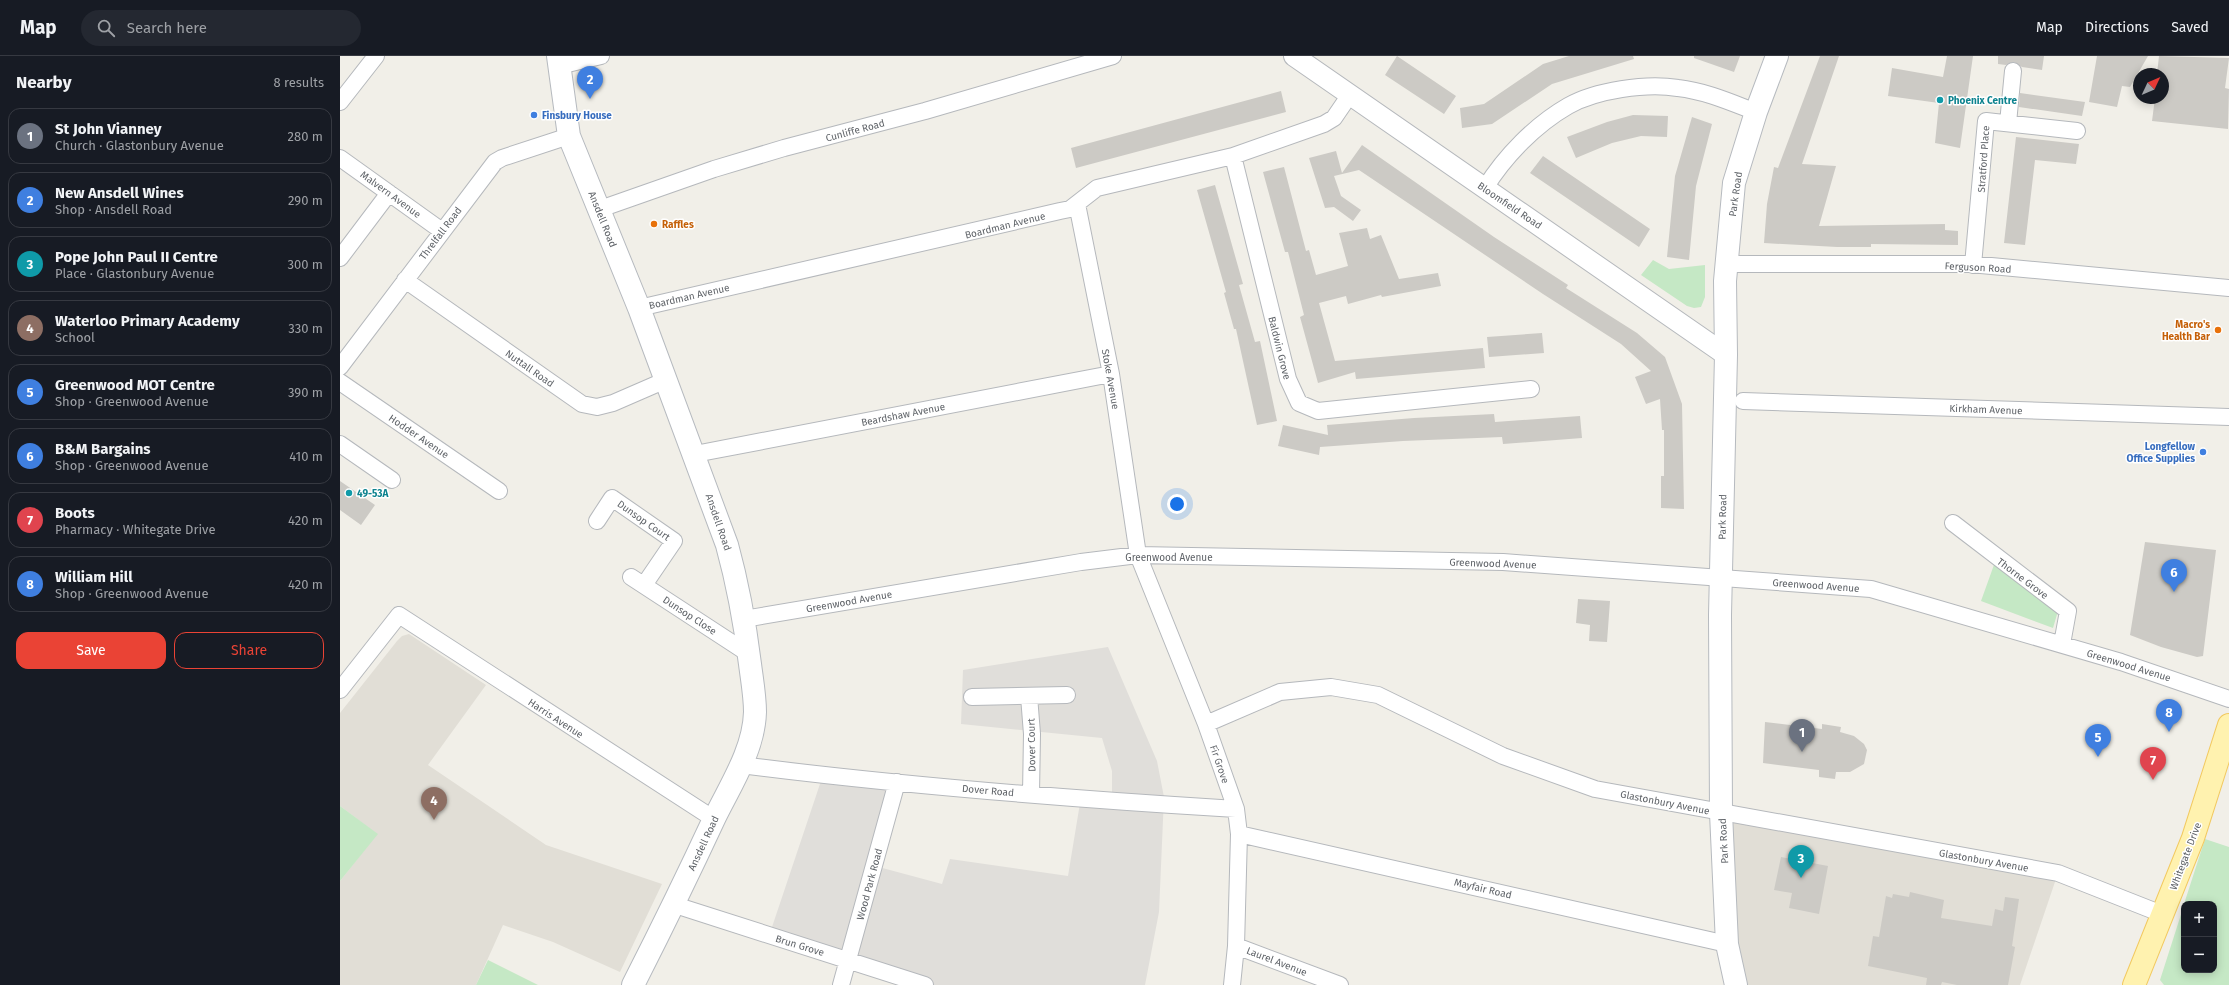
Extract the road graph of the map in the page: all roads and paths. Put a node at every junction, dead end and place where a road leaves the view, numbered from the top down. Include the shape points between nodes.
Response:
1 (376, 56) edge
2 (601, 56) edge
3 (1113, 56) edge
4 (1294, 56) edge
5 (1777, 56) edge
6 (558, 61) edge
7 (2013, 71) dead end
8 (1349, 96) junction
9 (340, 102) edge
10 (1756, 112) junction
11 (2008, 123) junction
12 (2077, 131) dead end
13 (569, 136) junction
14 (1233, 156) junction
15 (340, 158) edge
16 (1485, 188) junction
17 (389, 193) junction
18 (1077, 204) junction
19 (600, 209) junction
20 (442, 231) junction
21 (340, 258) edge
22 (1726, 264) junction
23 (1973, 265) junction
24 (405, 280) junction
25 (2229, 288) edge
26 (639, 308) junction
27 (1726, 355) junction
28 (340, 367) edge
29 (1111, 374) junction
30 (666, 380) junction
31 (340, 382) edge
32 (1531, 389) dead end
33 (1743, 401) dead end
34 (2229, 417) edge
35 (340, 444) edge
36 (695, 454) junction
37 (392, 480) dead end
38 (499, 491) dead end
39 (597, 521) dead end
40 (1953, 523) dead end
41 (1138, 555) junction
42 (1721, 578) junction
43 (637, 581) joint
44 (744, 619) junction
45 (2062, 644) junction
46 (749, 654) junction
47 (340, 690) edge
48 (1067, 695) dead end
49 (1029, 696) junction
50 (972, 697) dead end
51 (2229, 699) edge
52 (1206, 724) junction
53 (2228, 731) edge
54 (741, 765) junction
55 (897, 782) junction
56 (1031, 794) junction
57 (1236, 809) junction
58 (1721, 813) junction
59 (714, 819) junction
60 (1239, 834) junction
61 (674, 905) junction
62 (2162, 914) junction
63 (1727, 944) junction
64 (1236, 946) junction
65 (848, 961) junction
66 (633, 985) edge
67 (841, 985) edge
68 (926, 985) edge
69 (1232, 985) edge
70 (1340, 985) edge
71 (1736, 985) edge
72 (2134, 985) edge

1 - 9 street
2 - 6 street
3 - 19 street, Cunliffe Road via 749,159
4 - 8 street, Bloomfield Road
5 - 10 main road, Park Road
6 - 13 main road, Ansdell Road
7 - 11 street
8 - 14 street, Boardman Avenue via 1334,118 1324,124
8 - 16 street, Bloomfield Road
10 - 16 street via 1709,94 1679,88 1646,86 1600,95 1568,106 1546,122 1498,167
10 - 22 main road, Park Road via 1734,183
11 - 12 street, Stratford Place
11 - 23 street, Stratford Place via 1986,120
13 - 19 main road, Ansdell Road
13 - 20 street, Threlfall Road via 495,162
14 - 18 street, Boardman Avenue via 1097,188 1090,191
14 - 32 street, Baldwin Grove via 1288,380 1299,403 1318,410
15 - 17 street, Malvern Avenue
16 - 27 street, Bloomfield Road
17 - 20 street, Malvern Avenue
17 - 21 street
18 - 26 street, Boardman Avenue via 1060,211 956,236
18 - 29 street, Stoke Avenue
19 - 26 main road, Ansdell Road
20 - 24 street, Threlfall Road
22 - 23 street, Ferguson Road
22 - 27 main road, Park Road
23 - 25 street, Ferguson Road
24 - 28 street, Threlfall Road
24 - 30 street, Nuttall Road via 582,404 597,407 613,403
26 - 30 main road, Ansdell Road
27 - 42 main road, Park Road
29 - 36 street, Beardshaw Avenue
29 - 41 street, Stoke Avenue
30 - 36 main road, Ansdell Road
31 - 38 street, Hodder Avenue
33 - 34 street, Kirkham Avenue
35 - 37 street
36 - 44 main road, Ansdell Road via 738,582
39 - 43 street, Dunsop Court via 612,498 674,541
40 - 45 street, Thorne Grove via 2068,611
41 - 42 street, Greenwood Avenue via 1503,562
41 - 44 street, Greenwood Avenue via 1081,562
41 - 52 street, Fir Grove
42 - 45 street, Greenwood Avenue via 1871,589
42 - 58 main road, Park Road
43 - 46 street, Dunsop Close
44 - 46 main road, Ansdell Road
45 - 51 street, Greenwood Avenue
46 - 54 main road, Ansdell Road via 755,713 751,738
47 - 59 street, Harris Avenue via 399,615
48 - 49 street
49 - 50 street
49 - 56 street, Dover Court via 1032,734
52 - 57 street, Fir Grove
52 - 58 street, Glastonbury Avenue via 1280,692 1331,687 1356,690 1378,695 1503,756 1595,789
53 - 62 main road, Whitegate Drive via 2193,838
54 - 55 street, Dover Road
54 - 59 main road, Ansdell Road
55 - 56 street, Dover Road
55 - 65 street, Wood Park Road
56 - 57 street, Dover Road
57 - 60 street, Fir Grove
58 - 62 street, Glastonbury Avenue via 2058,874
58 - 63 main road, Park Road
59 - 61 main road, Ansdell Road
60 - 63 street, Mayfair Road
60 - 64 street, Fir Grove
61 - 65 street, Brun Grove
61 - 66 main road, Ansdell Road
62 - 72 main road, Whitegate Drive
63 - 71 main road, Park Road
64 - 69 street, Fir Grove
64 - 70 street, Laurel Avenue
65 - 67 street, Wood Park Road
65 - 68 street, Brun Grove

